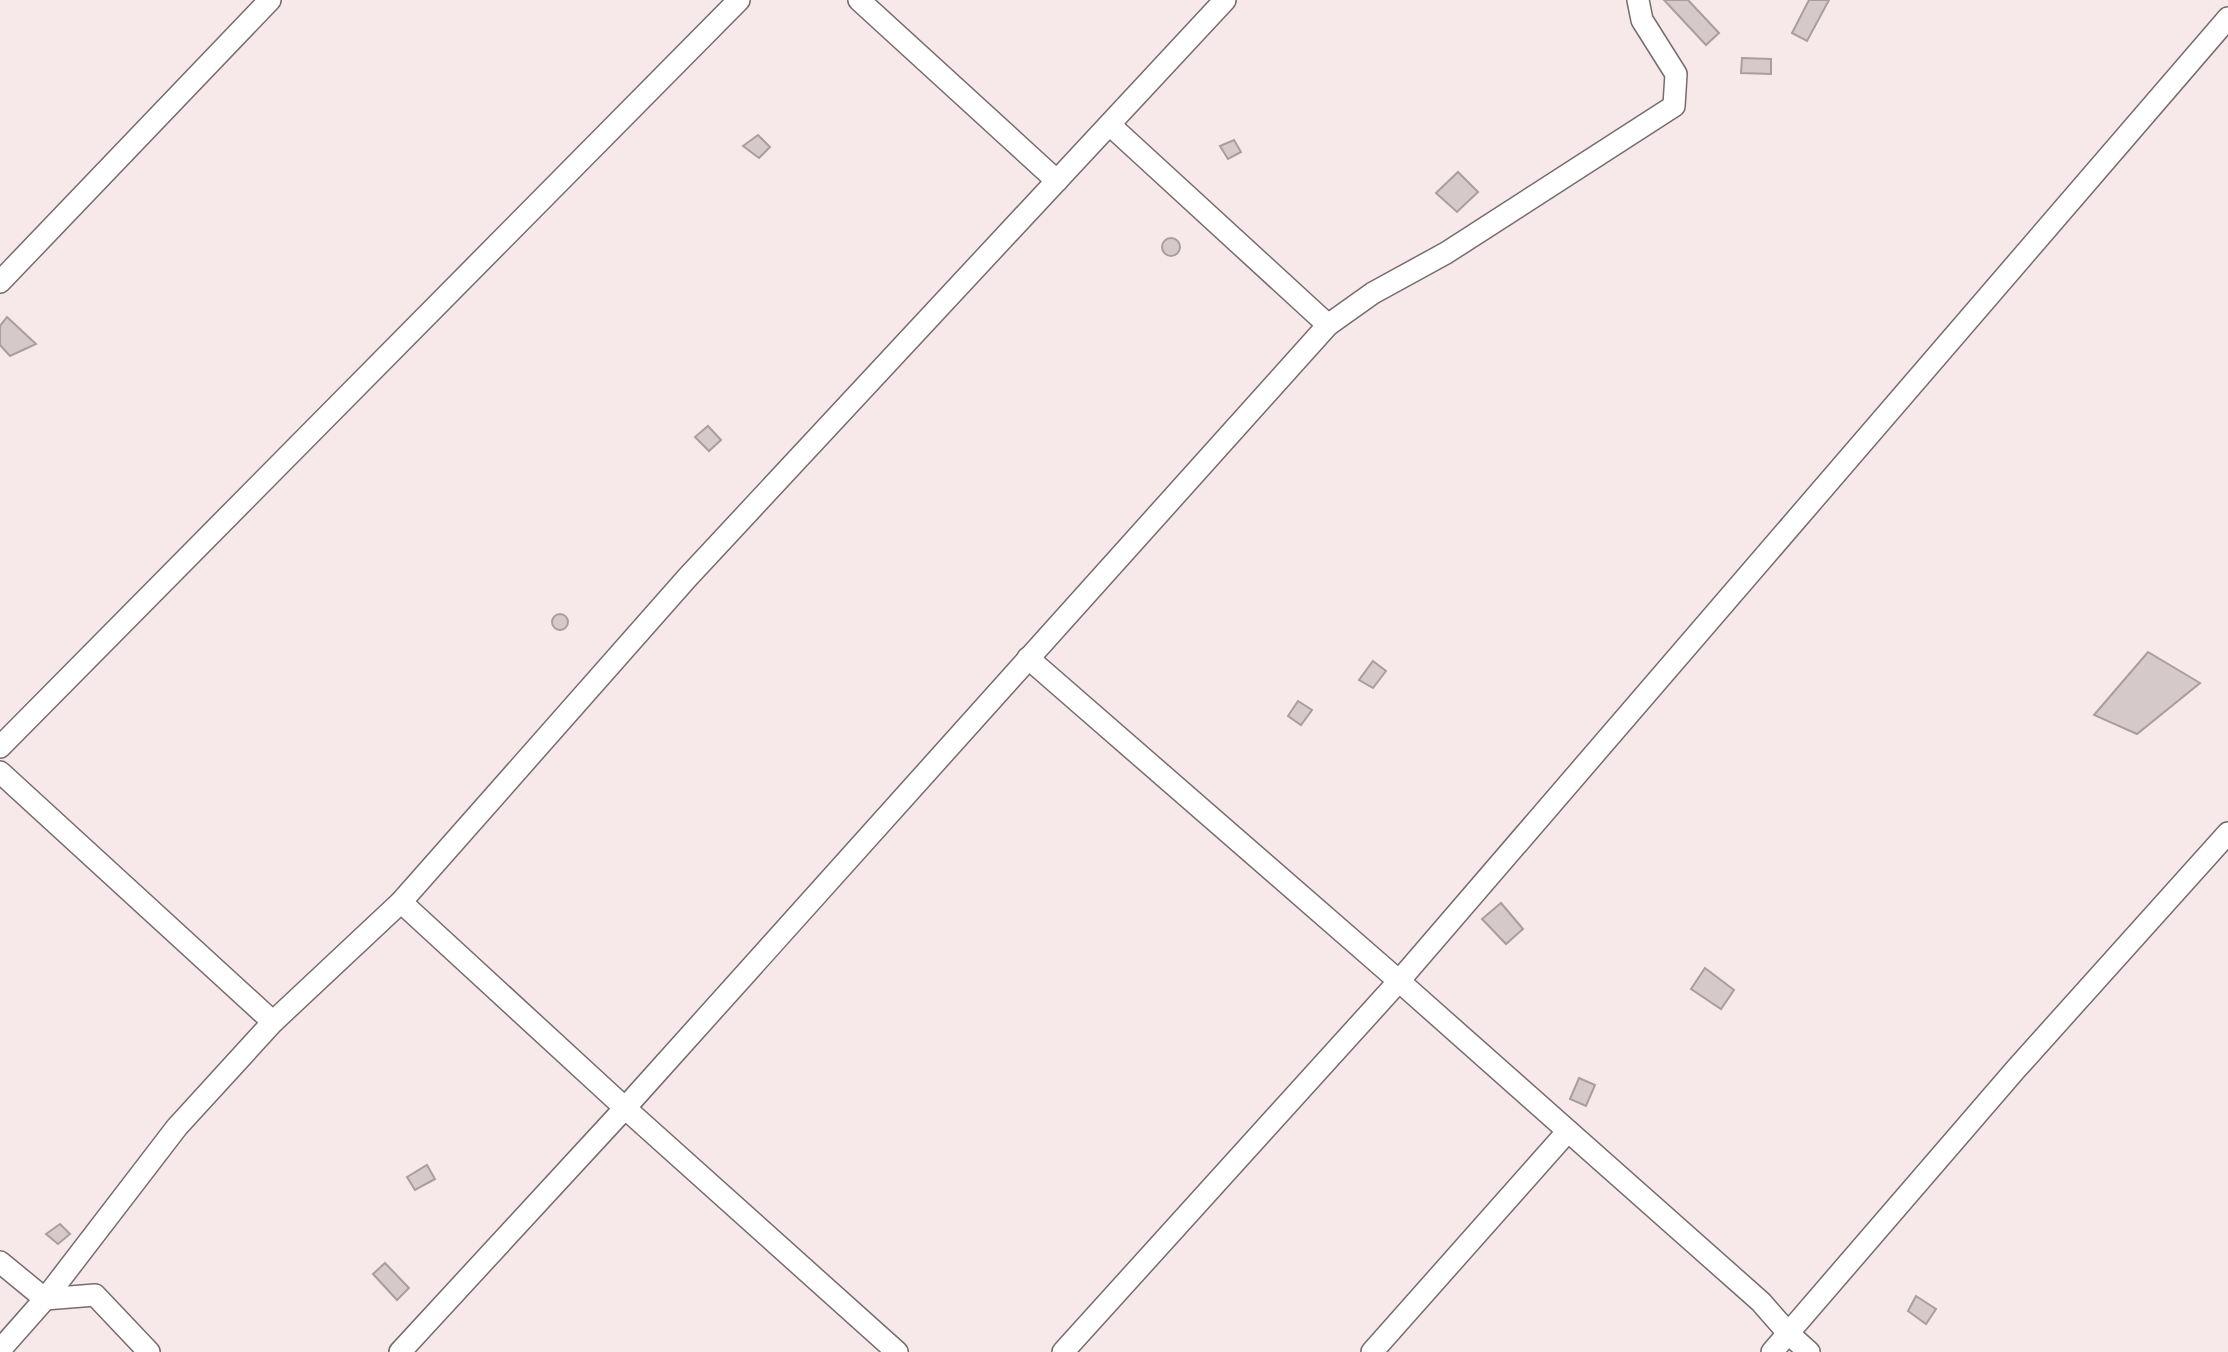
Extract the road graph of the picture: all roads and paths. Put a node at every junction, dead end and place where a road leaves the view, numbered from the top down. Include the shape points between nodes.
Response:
1 (270, 0) edge
2 (739, 0) edge
3 (859, 0) edge
4 (1225, 0) edge
5 (1638, 0) edge
6 (2228, 18) edge
7 (1110, 125) junction
8 (1057, 181) junction
9 (0, 282) edge
10 (1328, 325) junction
11 (1028, 658) junction
12 (0, 747) edge
13 (0, 772) edge
14 (2228, 833) edge
15 (401, 902) junction
16 (1399, 981) junction
17 (273, 1022) junction
18 (625, 1108) junction
19 (1568, 1131) junction
20 (0, 1262) edge
21 (45, 1299) junction
22 (1789, 1334) junction
23 (0, 1349) edge
24 (149, 1352) edge
25 (400, 1352) edge
26 (897, 1352) edge
27 (1063, 1352) edge
28 (1372, 1352) edge
29 (1772, 1352) edge
30 (1809, 1352) edge

1 - 9 street
2 - 12 street
3 - 8 street
4 - 7 street
5 - 10 street via 1642,20 1676,74 1674,106
6 - 16 street
7 - 8 street
7 - 10 street
8 - 15 street via 687,578
10 - 11 street
11 - 16 street
11 - 18 street
13 - 17 street
14 - 22 street via 2016,1069
15 - 17 street
15 - 18 street
16 - 19 street
16 - 27 street
17 - 21 street via 177,1127
18 - 25 street
18 - 26 street
19 - 22 street via 1760,1302
19 - 28 street
20 - 21 street
21 - 23 street
21 - 24 street via 95,1295
22 - 29 street
22 - 30 street

